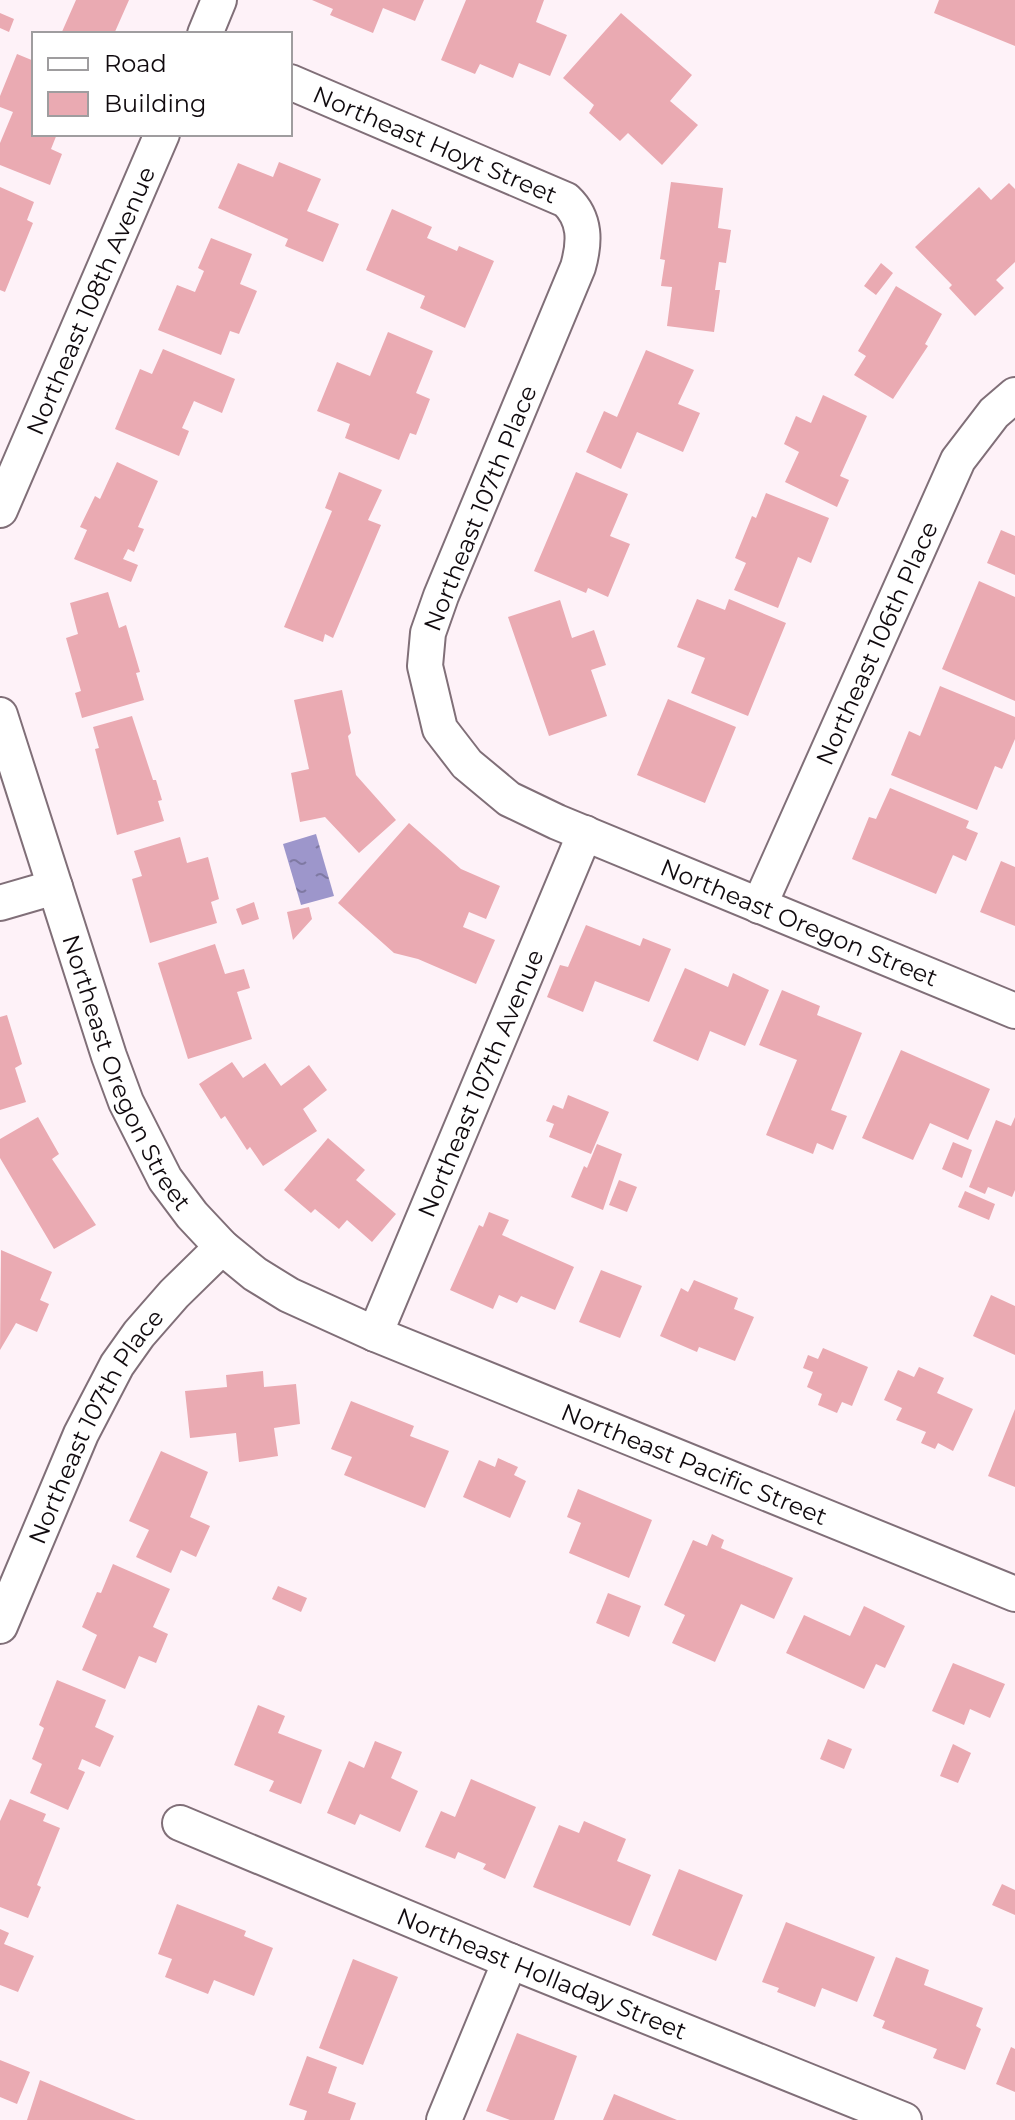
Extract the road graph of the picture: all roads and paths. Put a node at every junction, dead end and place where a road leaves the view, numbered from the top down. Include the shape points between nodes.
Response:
1 (219, 0) edge
2 (206, 32) edge
3 (292, 83) edge
4 (161, 136) edge
5 (576, 209) joint
6 (1015, 395) edge
7 (0, 510) edge
8 (0, 715) edge
9 (585, 833) junction
10 (55, 887) junction
11 (0, 903) edge
12 (759, 906) junction
13 (1015, 1011) edge
14 (222, 1247) junction
15 (375, 1334) junction
16 (1015, 1594) edge
17 (0, 1626) edge
18 (180, 1823) dead end
19 (510, 1961) junction
20 (444, 2120) edge
21 (904, 2120) edge

1 - 2 street
3 - 5 street, Northeast Hoyt Street via 566,200
4 - 7 street, Northeast 108th Avenue
5 - 9 street, Northeast 107th Place via 583,229 578,267 441,596 428,633 425,666 440,729 467,764 509,799
6 - 12 street, Northeast 106th Place via 958,460
8 - 10 street, Northeast Oregon Street
9 - 12 street, Northeast Oregon Street
9 - 15 street, Northeast 107th Avenue
10 - 11 street
10 - 14 street, Northeast Oregon Street via 137,1126 165,1179
12 - 13 street, Northeast Oregon Street
14 - 15 street, Northeast Oregon Street via 289,1295
14 - 17 street, Northeast 107th Place via 174,1294 117,1365 81,1434
15 - 16 street, Northeast Pacific Street
18 - 19 street, Northeast Holladay Street
19 - 20 street
19 - 21 street, Northeast Holladay Street

